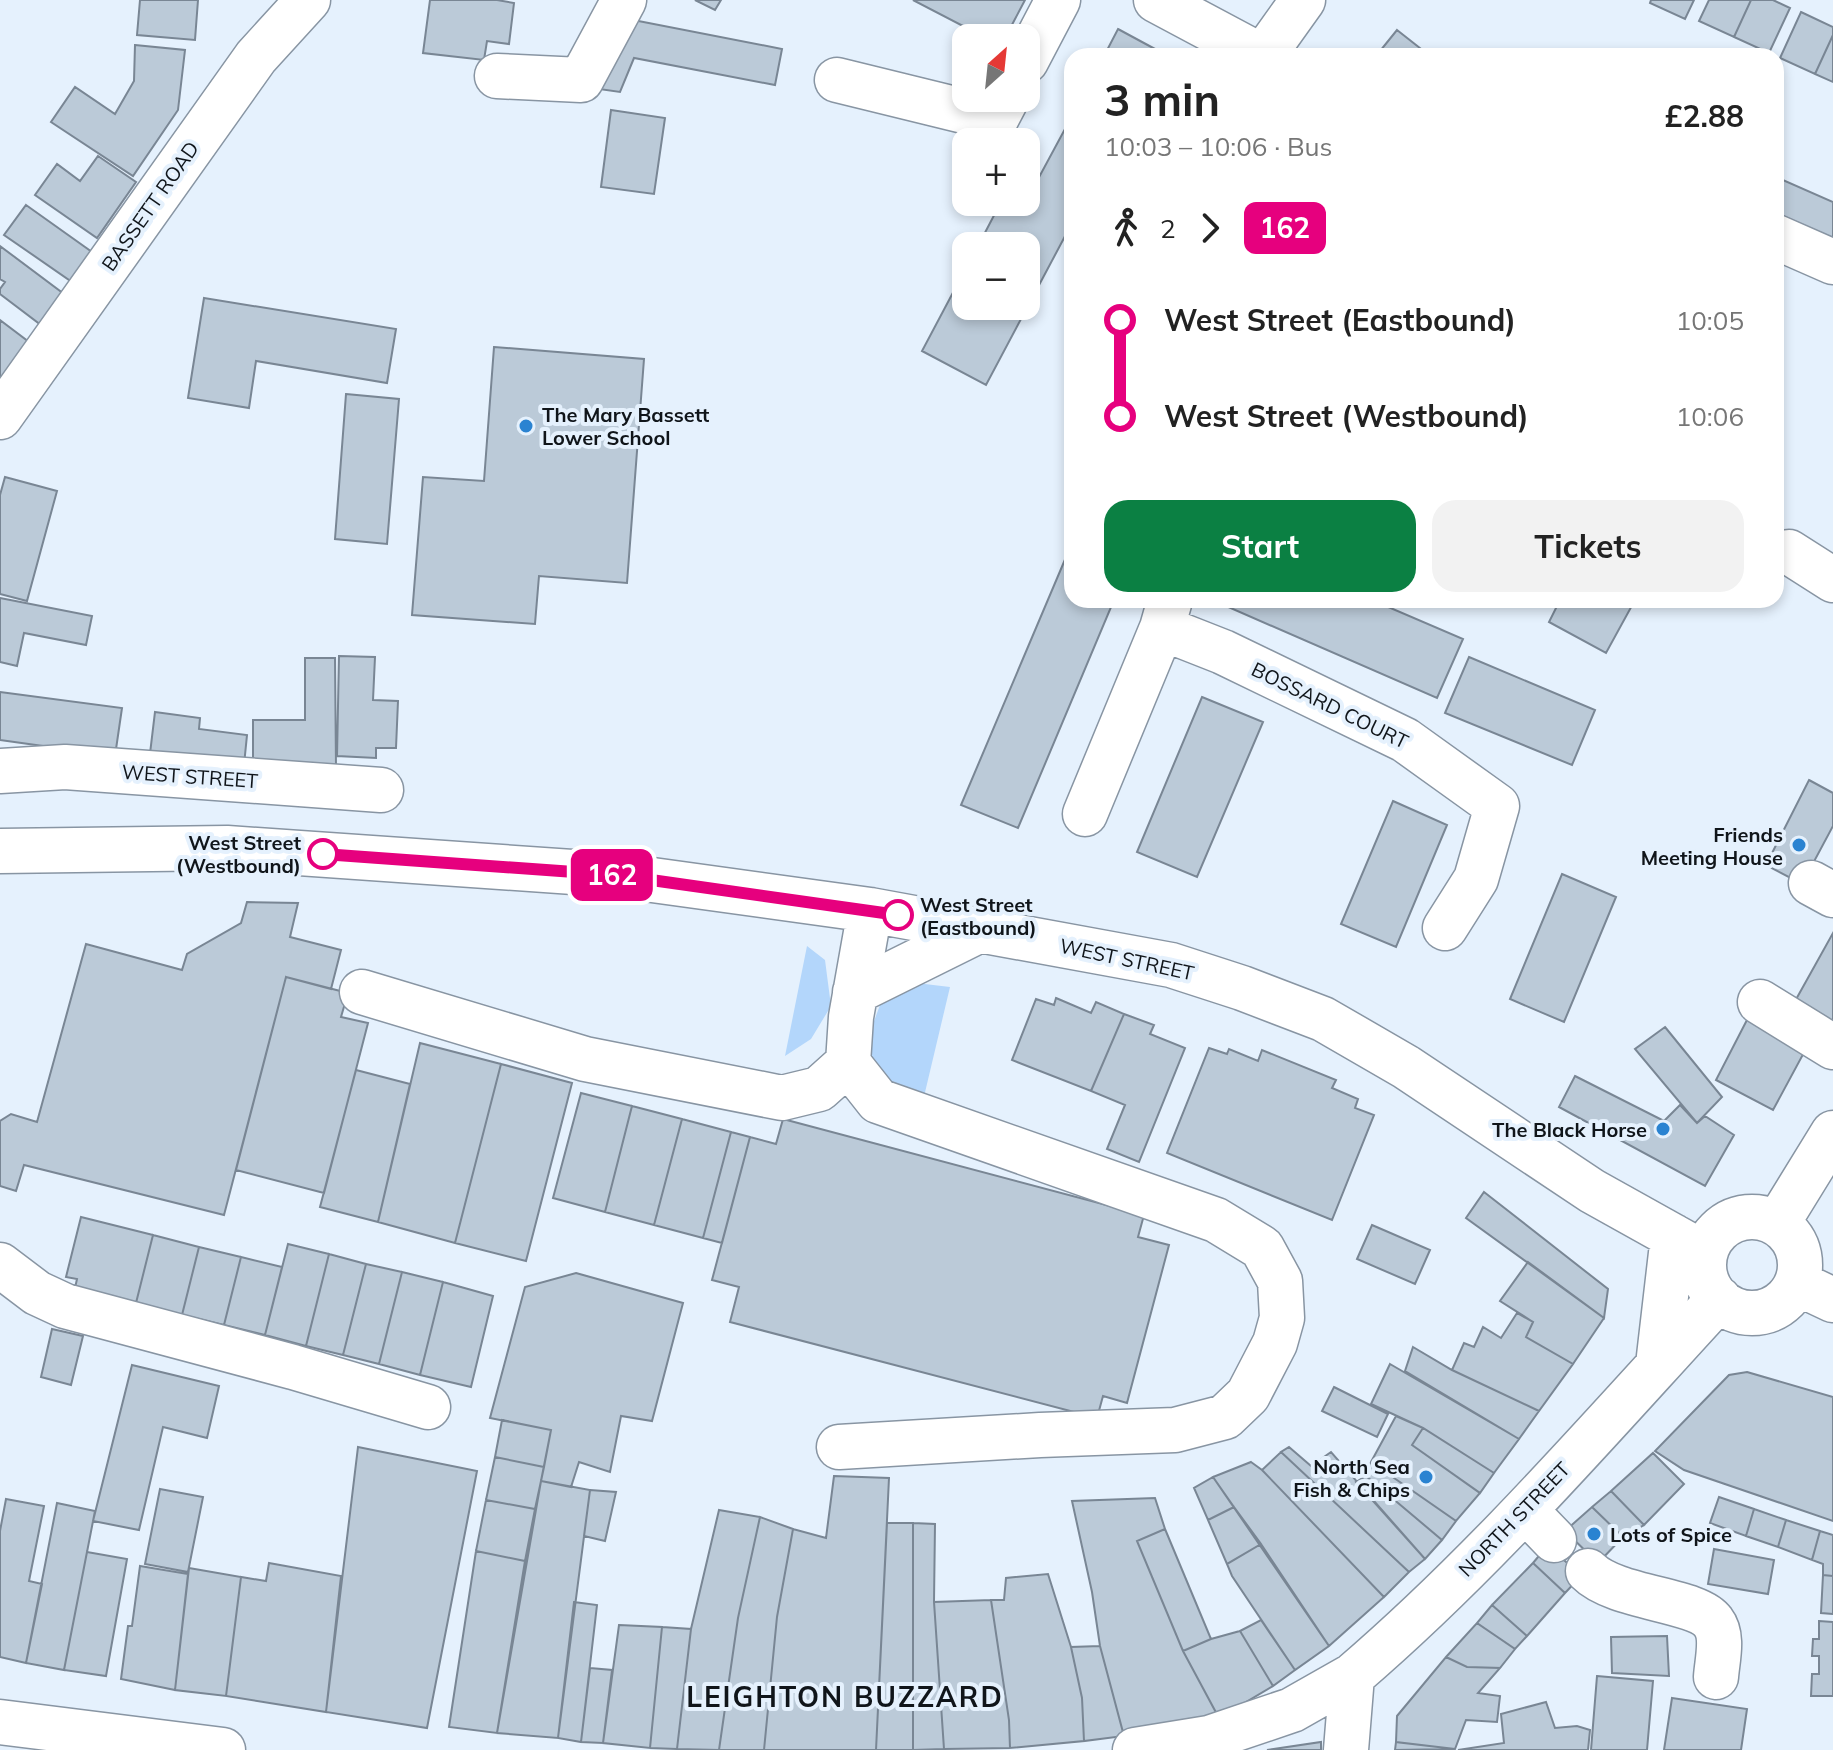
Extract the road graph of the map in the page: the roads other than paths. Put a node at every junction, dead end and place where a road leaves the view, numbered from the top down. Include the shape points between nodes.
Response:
1 (308, 0) edge
2 (624, 0) edge
3 (1058, 0) edge
4 (1156, 0) edge
5 (1303, 0) edge
6 (1040, 34) edge
7 (1247, 48) edge
8 (1268, 48) edge
9 (497, 76) dead end
10 (837, 80) dead end
11 (952, 108) edge
12 (967, 112) edge
13 (1000, 112) edge
14 (1784, 241) edge
15 (1833, 262) edge
16 (0, 417) edge
17 (1789, 552) dead end
18 (1833, 580) edge
19 (1166, 614) edge
20 (0, 771) edge
21 (381, 790) dead end
22 (1085, 814) dead end
23 (0, 851) edge
24 (870, 910) junction
25 (1445, 928) dead end
26 (982, 929) junction
27 (362, 992) dead end
28 (855, 992) junction
29 (1760, 1002) dead end
30 (1833, 1047) edge
31 (848, 1063) junction
32 (1833, 1133) edge
33 (1777, 1224) junction
34 (1689, 1245) junction
35 (0, 1265) edge
36 (1815, 1291) edge
37 (1719, 1299) junction
38 (1658, 1365) junction
39 (428, 1407) dead end
40 (839, 1447) dead end
41 (1588, 1571) dead end
42 (1352, 1676) junction
43 (1716, 1677) dead end
44 (0, 1722) edge
45 (223, 1750) edge
46 (1135, 1750) edge
47 (1346, 1750) edge

1 - 16 street, BASSETT ROAD via 256,57
2 - 9 street via 581,80
3 - 6 street
4 - 7 street
5 - 8 street
10 - 11 street
12 - 13 street via 996,119
14 - 15 street
17 - 18 street
19 - 22 street, BOSSARD COURT
19 - 25 street, BOSSARD COURT via 1223,652 1405,740 1497,806 1476,879
20 - 21 street, WEST STREET via 65,767
23 - 24 street, WEST STREET via 243,849 616,875
24 - 26 street, WEST STREET
24 - 28 street
26 - 28 street
26 - 34 street, WEST STREET via 1171,965 1323,1019 1406,1067 1592,1191
27 - 31 street via 585,1059 782,1098 819,1089
28 - 31 street
29 - 30 street
31 - 40 street via 878,1101 1216,1220 1262,1248 1280,1281 1282,1318 1248,1395 1225,1417 1175,1430
32 - 33 street
33 - 34 street via 1748,1217 1721,1228 1712,1240
33 - 36 street via 1795,1243
34 - 37 street
34 - 38 street
35 - 39 street via 65,1306
36 - 37 street via 1789,1296 1762,1312 1747,1313
37 - 38 street, NORTH STREET
38 - 42 street, NORTH STREET via 1540,1525
41 - 43 street via 1603,1583 1700,1612 1713,1622 1719,1639
42 - 46 street, NORTH STREET via 1292,1710 1209,1738
42 - 47 street
44 - 45 street

